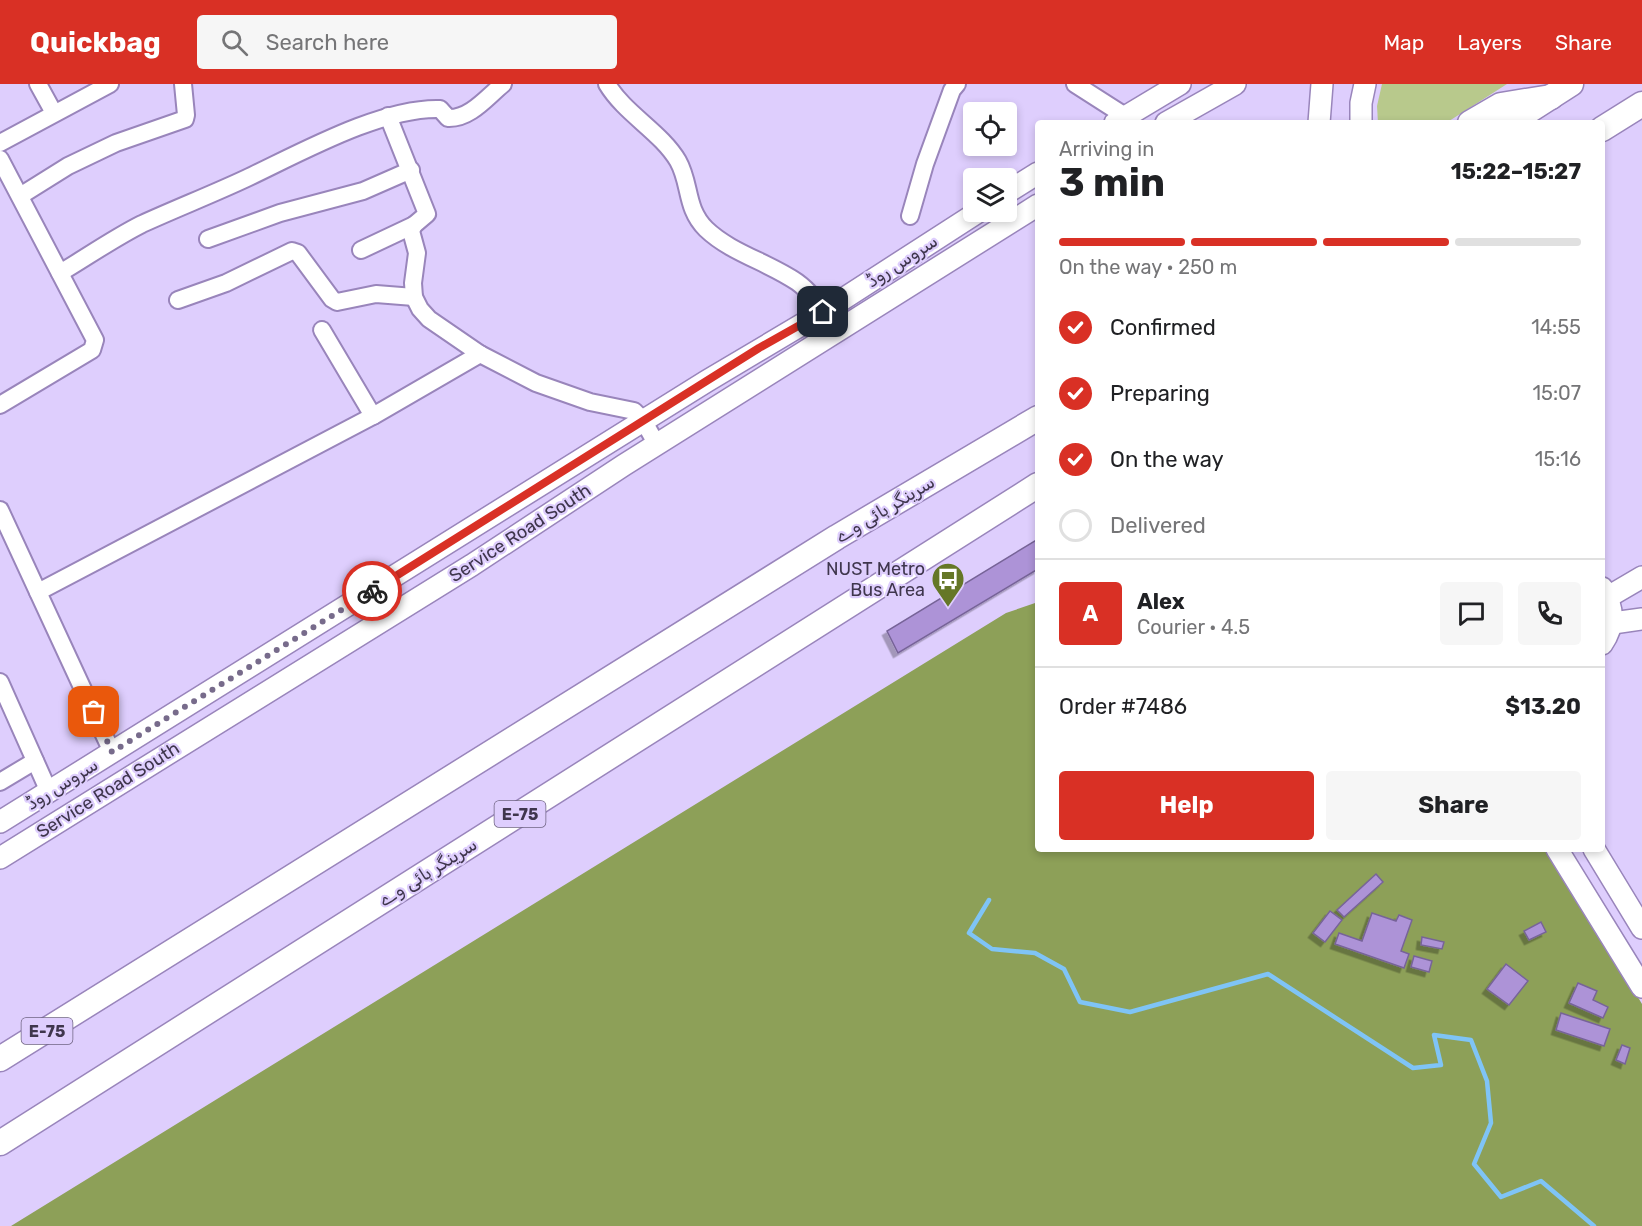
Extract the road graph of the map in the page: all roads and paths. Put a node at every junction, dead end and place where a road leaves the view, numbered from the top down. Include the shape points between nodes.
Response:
1 (38, 84) edge
2 (110, 84) edge
3 (183, 84) edge
4 (503, 84) edge
5 (626, 84) edge
6 (957, 84) edge
7 (1076, 84) edge
8 (1180, 84) edge
9 (1234, 84) edge
10 (1365, 84) edge
11 (1571, 84) edge
12 (1319, 87) edge
13 (611, 91) edge
14 (1551, 97) junction
15 (1642, 104) edge
16 (54, 113) junction
17 (388, 116) junction
18 (1120, 119) edge
19 (1171, 120) edge
20 (1319, 120) edge
21 (1361, 120) edge
22 (1475, 120) edge
23 (1515, 120) edge
24 (1605, 127) edge
25 (0, 143) edge
26 (0, 159) edge
27 (411, 170) junction
28 (1035, 175) edge
29 (1017, 186) edge
30 (20, 196) junction
31 (1035, 207) edge
32 (910, 216) dead end
33 (963, 222) edge
34 (414, 225) junction
35 (208, 239) dead end
36 (361, 250) dead end
37 (60, 273) junction
38 (414, 297) junction
39 (178, 300) dead end
40 (823, 312) junction
41 (322, 330) dead end
42 (838, 331) junction
43 (480, 354) junction
44 (707, 381) junction
45 (724, 402) junction
46 (0, 405) edge
47 (373, 416) junction
48 (643, 420) junction
49 (1035, 420) edge
50 (657, 445) junction
51 (1035, 487) edge
52 (0, 510) edge
53 (1642, 577) edge
54 (38, 592) junction
55 (1605, 593) edge
56 (1642, 619) edge
57 (1607, 622) edge
58 (0, 682) edge
59 (7, 716) edge
60 (112, 752) junction
61 (35, 761) junction
62 (0, 782) edge
63 (49, 792) junction
64 (0, 822) edge
65 (1559, 852) edge
66 (1596, 852) edge
67 (0, 858) edge
68 (1642, 928) edge
69 (1642, 987) edge
70 (0, 1059) edge
71 (0, 1143) edge

1 - 16 street
2 - 16 street
3 - 30 street via 185,119 68,165
4 - 17 street via 458,118 448,118 440,109
5 - 13 street
6 - 32 street via 925,164
7 - 18 street
8 - 18 main road
9 - 19 main road
10 - 21 main road
11 - 14 highway
12 - 20 main road
13 - 40 street via 670,150 681,169 691,208 705,228 731,247 799,283
14 - 22 highway via 1501,105
14 - 23 highway
15 - 24 highway
16 - 25 street
17 - 27 street
17 - 37 street via 141,225
26 - 30 street
27 - 34 street via 427,214
27 - 35 street via 363,191 280,213
28 - 29 main road
30 - 37 street
31 - 42 main road, Service Road South
33 - 40 main road, سروس روڈ
34 - 36 street
34 - 38 street
37 - 46 street via 95,340 94,347
38 - 39 street via 376,294 337,302 292,251 226,283
38 - 43 street via 429,319
40 - 42 street
40 - 44 main road, سروس روڈ
41 - 47 street
42 - 45 main road, Service Road South
43 - 47 street
43 - 48 street via 536,383 590,402 634,411
44 - 45 main road
44 - 48 main road, سروس روڈ
45 - 50 main road, Service Road South
47 - 54 street
48 - 50 street
48 - 60 main road, سروس روڈ
49 - 70 highway, سرینگر ہائی وے / E-75 via 837,537
50 - 67 main road, Service Road South via 472,565
51 - 71 highway, سرینگر ہائی وے / E-75
52 - 54 street
53 - 55 main road
54 - 60 street
55 - 57 main road
56 - 57 main road
58 - 59 street
59 - 61 street
60 - 63 main road, سروس روڈ
61 - 62 street
61 - 63 street
63 - 64 main road, سروس روڈ
65 - 69 main road
66 - 68 main road

